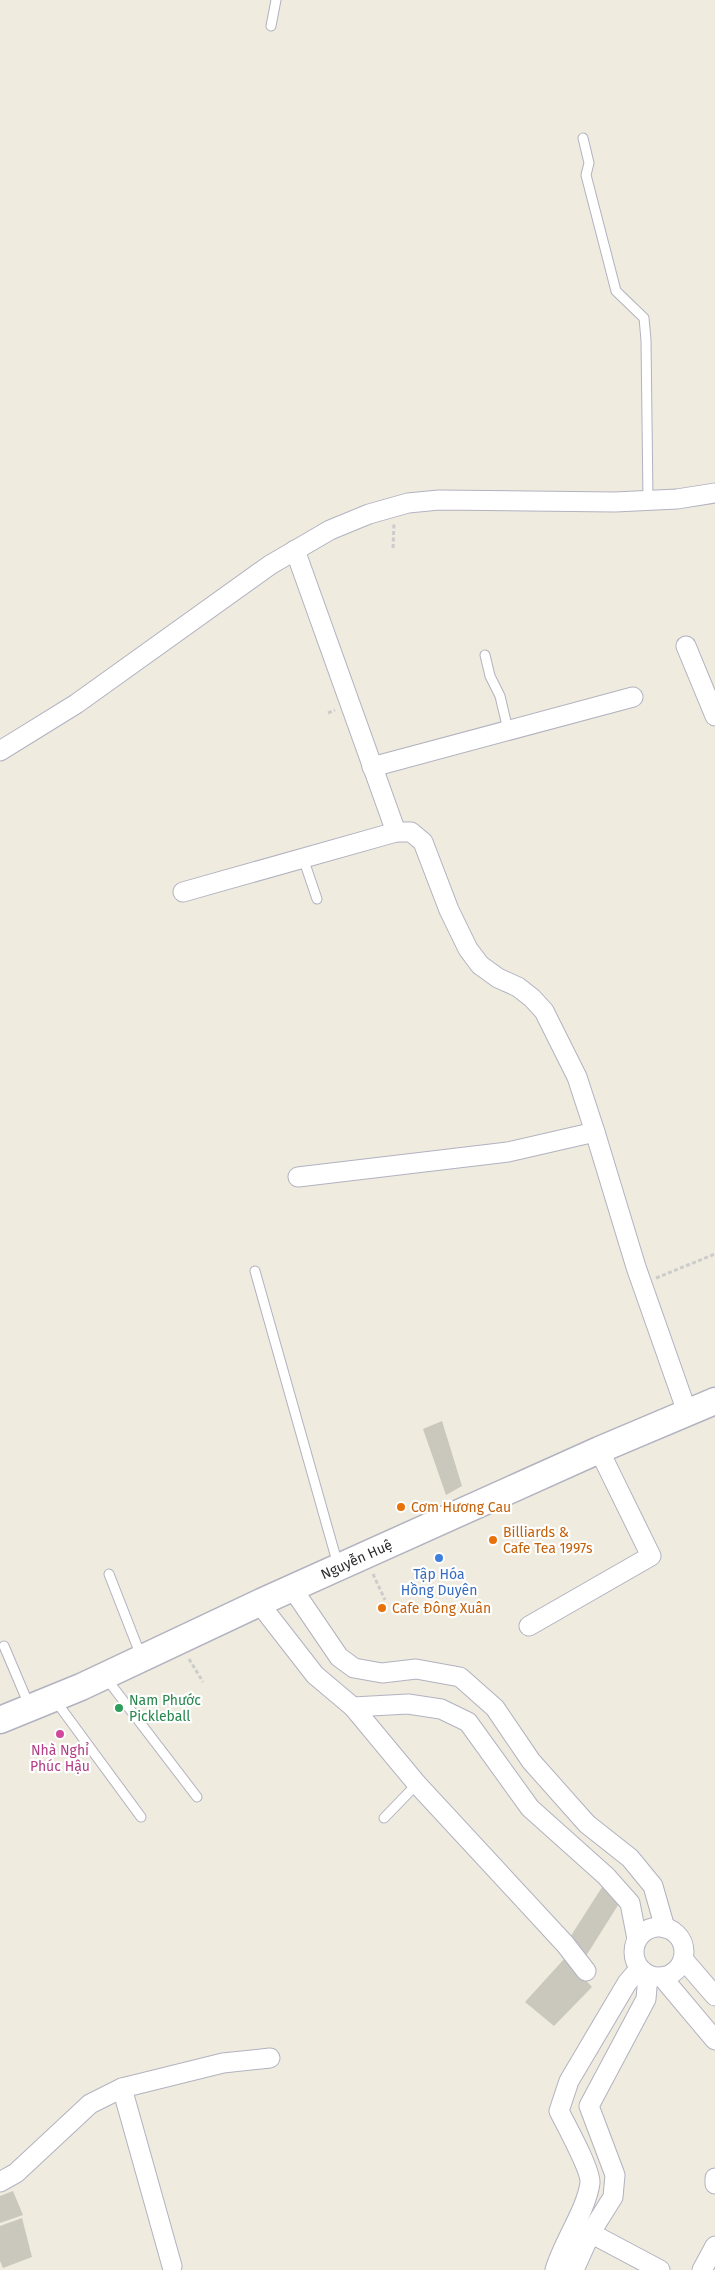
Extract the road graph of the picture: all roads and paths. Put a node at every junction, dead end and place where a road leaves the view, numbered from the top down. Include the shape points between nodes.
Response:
1 (276, 0) edge
2 (271, 26) dead end
3 (583, 138) dead end
4 (715, 493) edge
5 (648, 500) junction
6 (394, 508) junction
7 (393, 548) dead end
8 (295, 550) junction
9 (686, 646) dead end
10 (485, 655) dead end
11 (633, 697) dead end
12 (715, 716) edge
13 (508, 730) junction
14 (0, 751) edge
15 (372, 767) junction
16 (396, 832) junction
17 (303, 858) junction
18 (183, 892) dead end
19 (317, 899) dead end
20 (596, 1132) junction
21 (298, 1177) dead end
22 (715, 1254) edge
23 (255, 1271) dead end
24 (642, 1284) junction
25 (715, 1401) edge
26 (687, 1412) junction
27 (599, 1450) junction
28 (364, 1556) junction
29 (339, 1567) junction
30 (109, 1574) dead end
31 (292, 1588) junction
32 (385, 1600) dead end
33 (259, 1603) junction
34 (529, 1626) dead end
35 (178, 1641) junction
36 (4, 1646) dead end
37 (142, 1658) junction
38 (104, 1676) junction
39 (203, 1682) dead end
40 (42, 1703) junction
41 (353, 1707) junction
42 (0, 1720) edge
43 (417, 1784) junction
44 (197, 1797) dead end
45 (141, 1817) dead end
46 (384, 1818) dead end
47 (665, 1928) junction
48 (637, 1939) junction
49 (683, 1959) junction
50 (586, 1971) dead end
51 (650, 1974) junction
52 (715, 1996) edge
53 (715, 2040) edge
54 (270, 2058) dead end
55 (122, 2088) junction
56 (715, 2178) edge
57 (0, 2182) edge
58 (715, 2184) edge
59 (574, 2225) junction
60 (591, 2232) junction
61 (715, 2246) edge
62 (172, 2266) dead end
63 (555, 2270) edge
64 (574, 2270) edge
65 (660, 2270) edge
66 (702, 2270) edge

1 - 2 lane
3 - 5 lane via 589,163 586,175 616,291 644,318
4 - 5 street
5 - 6 street via 439,500
6 - 7 path
6 - 8 street via 330,530
8 - 14 street via 55,718
8 - 15 street
9 - 12 street
10 - 13 lane
11 - 13 street
13 - 15 street
15 - 16 street
16 - 17 street
16 - 20 street via 411,832 423,842 449,910 468,949 480,964 498,978 518,987 544,1011 577,1077
17 - 18 street
17 - 19 lane
20 - 21 street via 508,1152
20 - 24 street
22 - 24 path
23 - 29 lane
24 - 26 street
25 - 26 street, Nguyễn Huệ
26 - 27 street, Nguyễn Huệ
27 - 28 street, Nguyễn Huệ
27 - 34 street via 651,1556
28 - 29 street, Nguyễn Huệ
28 - 32 path
29 - 31 street, Nguyễn Huệ
30 - 37 lane
31 - 33 street, Nguyễn Huệ
31 - 47 street via 339,1657 354,1668 382,1673 416,1668 460,1677 495,1708 531,1761 580,1817 630,1858 653,1886
33 - 35 street, Nguyễn Huệ
33 - 41 street via 314,1675
35 - 37 street, Nguyễn Huệ
35 - 39 path
36 - 40 lane
37 - 38 street, Nguyễn Huệ
38 - 40 street, Nguyễn Huệ
38 - 44 lane
40 - 42 street, Nguyễn Huệ
40 - 45 lane
41 - 43 street
41 - 48 street via 408,1704 440,1708 468,1722 530,1808 606,1876 630,1904
43 - 46 lane
43 - 50 street via 565,1944
47 - 48 street via 649,1929
47 - 49 street via 678,1937 684,1951
48 - 51 street via 634,1954
49 - 51 street via 674,1972
49 - 52 street
51 - 53 street
51 - 59 street via 627,1983 569,2081 559,2111 580,2152 590,2181
51 - 60 street via 646,1999 590,2106 615,2175 612,2197
54 - 55 street via 223,2063
55 - 57 street via 90,2104 16,2174
55 - 62 street
56 - 58 street
59 - 60 street
59 - 63 street
60 - 64 street
60 - 65 street
61 - 66 street

